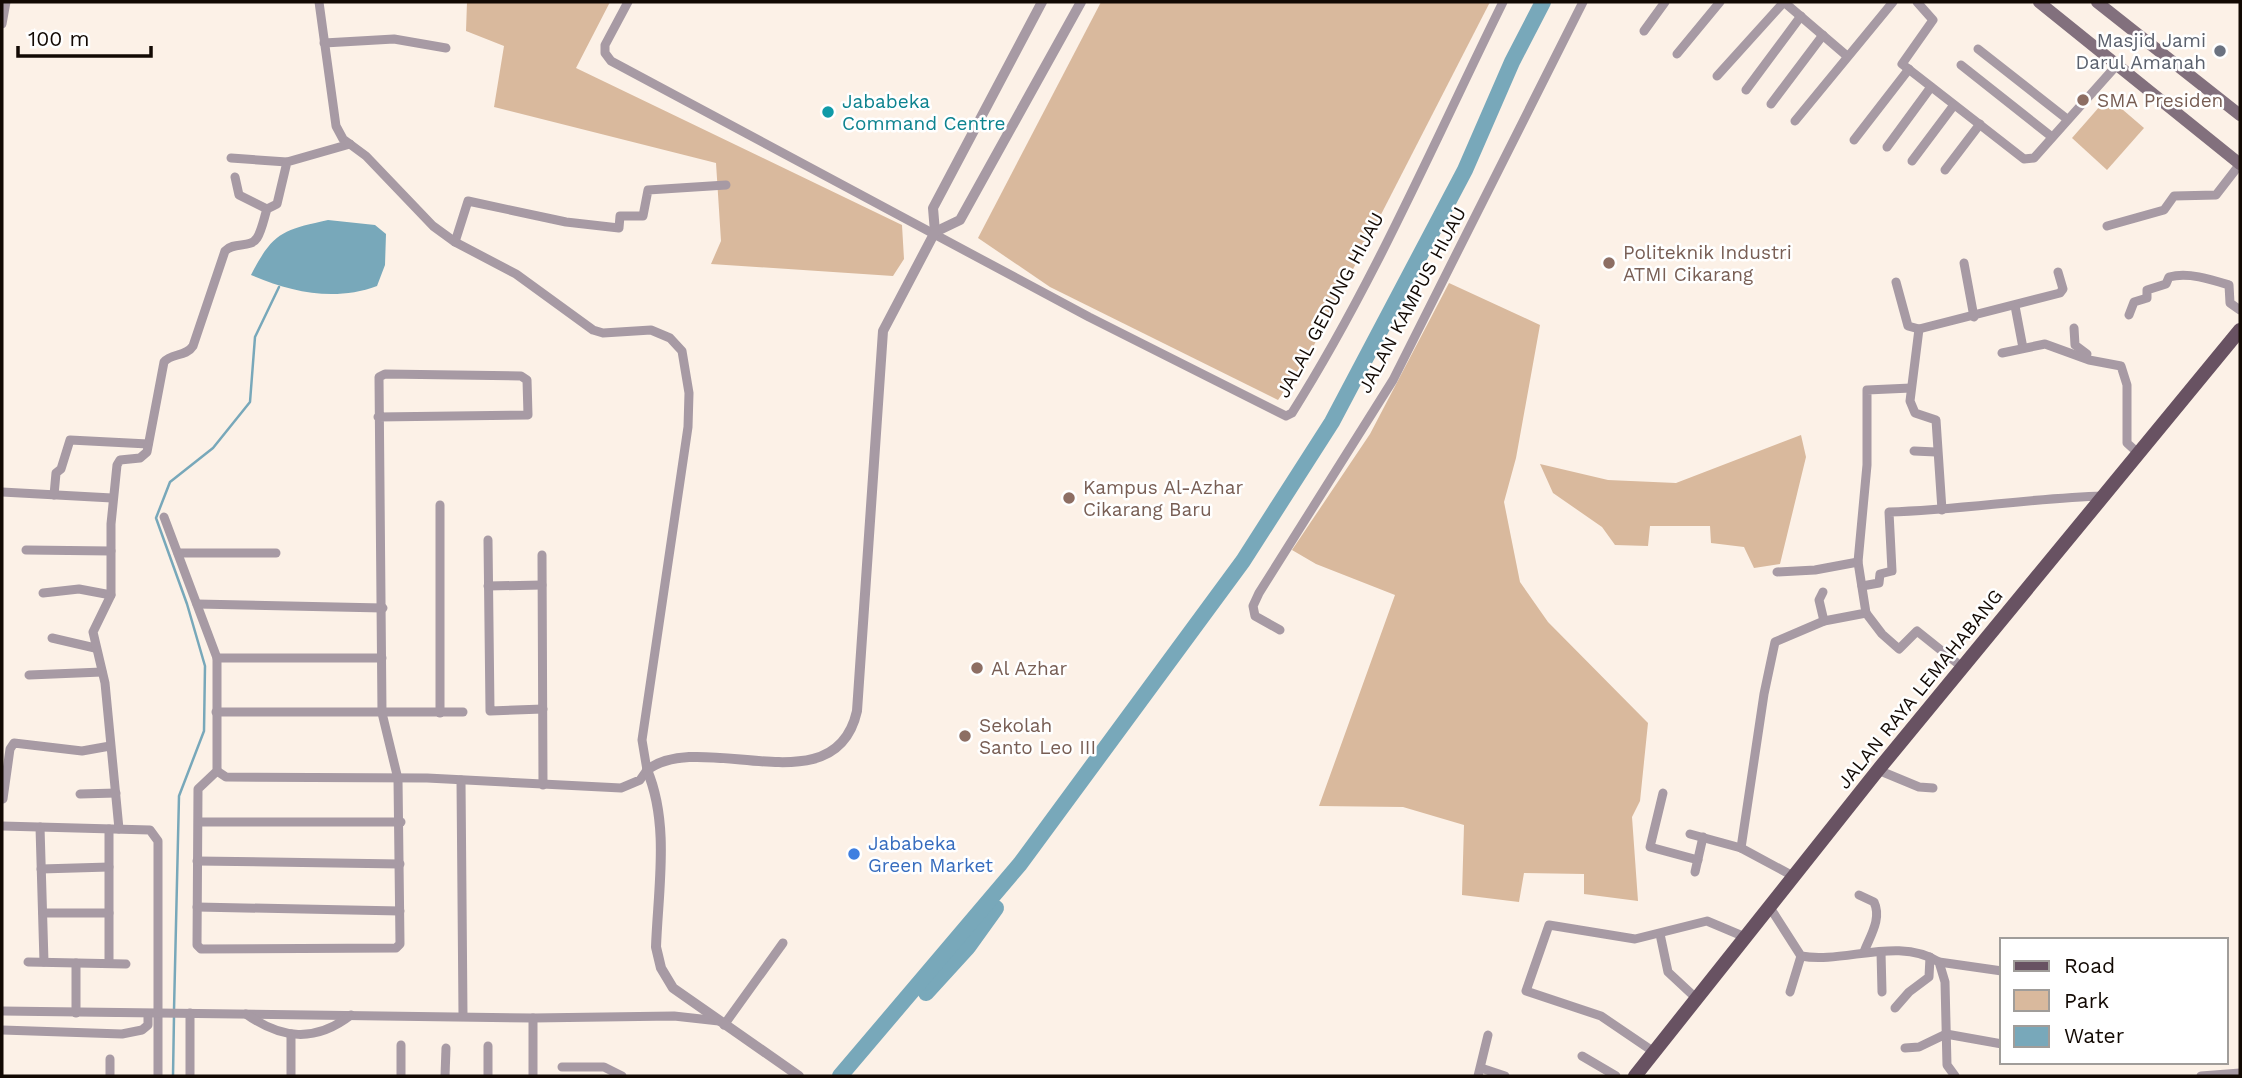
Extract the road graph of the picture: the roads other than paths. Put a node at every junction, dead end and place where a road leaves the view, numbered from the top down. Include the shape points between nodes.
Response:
1 (6, 2) edge
2 (319, 2) edge
3 (628, 2) edge
4 (1042, 2) edge
5 (1081, 2) edge
6 (1503, 2) edge
7 (1583, 2) edge
8 (1665, 2) edge
9 (1720, 2) edge
10 (1784, 2) edge
11 (1894, 2) edge
12 (1917, 2) edge
13 (2039, 2) edge
14 (2097, 2) edge
15 (1801, 16) junction
16 (2, 24) edge
17 (1644, 32) dead end
18 (1823, 35) junction
19 (324, 43) junction
20 (446, 48) dead end
21 (1978, 49) dead end
22 (1677, 54) dead end
23 (1847, 56) junction
24 (1961, 65) dead end
25 (2116, 66) junction
26 (1909, 69) junction
27 (1717, 76) dead end
28 (1931, 87) junction
29 (1746, 90) dead end
30 (1771, 104) dead end
31 (1954, 105) junction
32 (2240, 115) edge
33 (2067, 120) junction
34 (1795, 121) dead end
35 (1980, 124) junction
36 (2052, 137) junction
37 (1854, 140) dead end
38 (349, 144) junction
39 (1887, 147) dead end
40 (231, 158) dead end
41 (1912, 161) dead end
42 (287, 162) junction
43 (2240, 164) edge
44 (1945, 170) dead end
45 (235, 177) dead end
46 (726, 185) dead end
47 (267, 209) junction
48 (2107, 226) dead end
49 (935, 232) junction
50 (455, 242) junction
51 (1964, 263) dead end
52 (2058, 272) dead end
53 (1896, 282) dead end
54 (2015, 306) junction
55 (2240, 310) edge
56 (2129, 315) dead end
57 (1974, 317) junction
58 (2074, 328) dead end
59 (1919, 329) junction
60 (2240, 330) edge
61 (2023, 348) junction
62 (2002, 353) dead end
63 (2118, 365) junction
64 (1911, 388) junction
65 (378, 417) junction
66 (148, 443) junction
67 (1914, 451) dead end
68 (1936, 452) junction
69 (2138, 453) junction
70 (2, 492) edge
71 (54, 495) junction
72 (2104, 496) junction
73 (113, 498) junction
74 (440, 505) dead end
75 (1942, 510) junction
76 (164, 517) dead end
77 (488, 540) dead end
78 (26, 550) dead end
79 (111, 551) junction
80 (178, 553) junction
81 (276, 553) dead end
82 (542, 555) dead end
83 (1858, 562) junction
84 (1777, 572) dead end
85 (488, 586) junction
86 (542, 586) junction
87 (1862, 586) junction
88 (1824, 592) dead end
89 (43, 593) dead end
90 (111, 595) junction
91 (197, 604) junction
92 (383, 608) junction
93 (1866, 612) junction
94 (1824, 621) junction
95 (1280, 630) dead end
96 (52, 638) dead end
97 (95, 648) junction
98 (382, 658) junction
99 (216, 659) junction
100 (1962, 667) junction
101 (102, 672) junction
102 (29, 675) dead end
103 (542, 709) junction
104 (216, 712) junction
105 (463, 712) dead end
106 (382, 713) junction
107 (440, 713) junction
108 (110, 746) junction
109 (1878, 769) junction
110 (648, 770) junction
111 (217, 771) junction
112 (398, 779) junction
113 (461, 780) junction
114 (543, 785) junction
115 (1933, 788) dead end
116 (116, 793) junction
117 (1663, 793) dead end
118 (80, 794) dead end
119 (3, 799) edge
120 (199, 821) junction
121 (401, 822) junction
122 (2, 827) edge
123 (40, 827) junction
124 (109, 829) junction
125 (120, 829) junction
126 (1690, 834) dead end
127 (1703, 837) junction
128 (1741, 848) junction
129 (1698, 860) junction
130 (197, 861) junction
131 (400, 864) junction
132 (109, 867) junction
133 (41, 869) junction
134 (1695, 872) dead end
135 (1793, 876) junction
136 (1859, 895) dead end
137 (197, 906) junction
138 (1769, 906) junction
139 (400, 911) junction
140 (43, 913) junction
141 (109, 913) junction
142 (1660, 934) junction
143 (1745, 937) junction
144 (783, 943) dead end
145 (1864, 952) junction
146 (1881, 953) junction
147 (1801, 956) junction
148 (1935, 960) junction
149 (28, 962) dead end
150 (44, 962) junction
151 (76, 963) junction
152 (109, 963) junction
153 (126, 964) dead end
154 (2000, 971) edge
155 (1790, 992) dead end
156 (1882, 992) dead end
157 (1697, 999) junction
158 (1895, 1009) dead end
159 (2, 1011) edge
160 (76, 1013) junction
161 (164, 1013) junction
162 (185, 1013) junction
163 (244, 1013) junction
164 (148, 1014) junction
165 (352, 1014) junction
166 (463, 1016) junction
167 (533, 1018) junction
168 (722, 1023) junction
169 (2, 1030) edge
170 (291, 1034) junction
171 (1947, 1034) junction
172 (1488, 1035) dead end
173 (2000, 1044) edge
174 (401, 1045) dead end
175 (488, 1046) dead end
176 (446, 1048) dead end
177 (1905, 1048) dead end
178 (1654, 1052) junction
179 (1582, 1056) dead end
180 (110, 1059) dead end
181 (1947, 1066) junction
182 (562, 1067) dead end
183 (580, 1071) edge
184 (1480, 1072) edge
185 (2240, 1073) edge
186 (110, 1076) edge
187 (158, 1076) edge
188 (190, 1076) edge
189 (292, 1076) edge
190 (401, 1076) edge
191 (445, 1076) edge
192 (488, 1076) edge
193 (533, 1076) edge
194 (622, 1076) edge
195 (799, 1076) edge
196 (1505, 1076) edge
197 (1616, 1076) edge
198 (1635, 1076) edge
199 (1949, 1076) edge
200 (1955, 1076) edge
201 (2201, 1076) edge

1 - 16 street
2 - 19 street
3 - 49 street via 605,45 611,61
4 - 49 street via 933,208
5 - 49 street via 960,220
6 - 49 street, JALAL GEDUNG HIJAU via 1354,306 1289,416 1089,317
7 - 95 street, JALAN KAMPUS HIJAU via 1393,380 1259,593 1253,607 1255,616
8 - 17 street
9 - 22 street
10 - 15 street
10 - 27 street
11 - 23 street
12 - 26 street via 1933,20 1901,61
13 - 25 main road
14 - 32 main road
15 - 18 street
15 - 29 street
18 - 23 street
18 - 30 street
19 - 20 street via 394,39
19 - 38 street via 336,126
21 - 33 street
23 - 34 street
24 - 36 street
25 - 33 street
25 - 43 main road
26 - 28 street
26 - 37 street
28 - 31 street
28 - 39 street
31 - 35 street
31 - 41 street
33 - 36 street
35 - 36 street via 2024,159 2034,158
35 - 44 street
38 - 42 street
38 - 50 street
40 - 42 street
42 - 47 street via 277,204
43 - 48 street via 2216,195 2174,197 2164,210
45 - 47 street via 239,195
46 - 50 street via 648,190 643,216 620,216 620,228 566,222 468,201
47 - 66 street via 256,239 225,251 193,346 164,362
49 - 110 street via 881,341 853,724 831,751 804,761 684,759
50 - 110 street via 516,274 593,330 657,331 682,351 690,406 645,716 642,748
51 - 57 street
52 - 54 street via 2062,292
53 - 59 street via 1908,326
54 - 57 street
54 - 61 street
55 - 56 street via 2230,303 2229,285 2176,275 2147,290 2147,298 2134,302
57 - 59 street
58 - 63 street via 2080,351
59 - 64 street
60 - 69 main road, JALAN RAYA LEMAHABANG
61 - 62 street
61 - 63 street via 2050,345
63 - 69 street via 2124,369 2127,385 2127,443
64 - 68 street via 1915,413 1936,420
64 - 83 street via 1867,390 1867,465
65 - 65 street via 528,415 527,380 521,376 384,374 379,377
65 - 92 street
66 - 71 street via 70,440 56,473
66 - 73 street via 142,457 118,463
67 - 68 street
68 - 75 street
69 - 72 main road, JALAN RAYA LEMAHABANG
70 - 71 street
71 - 73 street
72 - 75 street via 2012,500
72 - 100 main road, JALAN RAYA LEMAHABANG
73 - 79 street
74 - 107 street
75 - 87 street via 1889,512 1892,571 1880,573 1880,583
76 - 80 street
77 - 85 street
78 - 79 street
79 - 90 street
80 - 81 street
80 - 91 street
82 - 86 street
83 - 84 street
83 - 87 street
85 - 86 street
85 - 103 street via 490,711
86 - 103 street
87 - 93 street
88 - 94 street via 1819,600
89 - 90 street via 79,589
90 - 97 street via 95,626
91 - 92 street
91 - 99 street
92 - 98 street
93 - 94 street
93 - 100 street via 1899,649 1917,631
94 - 128 street via 1775,642
96 - 97 street
97 - 101 street
98 - 99 street
98 - 106 street
99 - 104 street
100 - 109 main road, JALAN RAYA LEMAHABANG
101 - 102 street
101 - 108 street
103 - 114 street
104 - 106 street
104 - 111 street
105 - 107 street
106 - 107 street
106 - 112 street
108 - 116 street
108 - 119 street via 82,751 14,743 9,749
109 - 115 street via 1919,788
109 - 135 main road, JALAN RAYA LEMAHABANG
110 - 114 street via 640,780 621,788
110 - 168 street via 659,813 656,947 661,968 673,988
111 - 112 street via 226,777
111 - 120 street via 198,789
112 - 113 street
112 - 121 street
113 - 114 street
113 - 166 street
116 - 118 street
116 - 125 street
117 - 129 street via 1650,847
120 - 121 street
120 - 130 street
121 - 131 street
122 - 123 street
123 - 124 street
123 - 133 street
124 - 125 street
124 - 132 street
125 - 161 street via 150,830 158,841
126 - 127 street
127 - 128 street
127 - 129 street
128 - 135 street
129 - 134 street
130 - 131 street
130 - 137 street
131 - 139 street
132 - 133 street
132 - 141 street
133 - 140 street
135 - 138 main road, JALAN RAYA LEMAHABANG
136 - 145 street via 1874,902 1877,909
137 - 139 street
137 - 139 street via 195,941 201,949 396,948 400,944
138 - 143 main road, JALAN RAYA LEMAHABANG
138 - 147 street
140 - 141 street
140 - 150 street
141 - 152 street
142 - 143 street via 1707,921
142 - 157 street via 1668,972
142 - 178 street via 1635,939 1549,926 1526,990 1601,1016
143 - 157 main road, JALAN RAYA LEMAHABANG
144 - 168 street
145 - 146 street
145 - 147 street
146 - 148 street
146 - 156 street
147 - 155 street
148 - 154 street
148 - 158 street via 1929,977
148 - 171 street via 1945,976
149 - 150 street
150 - 151 street
151 - 152 street
151 - 160 street
152 - 153 street
157 - 178 main road, JALAN RAYA LEMAHABANG
159 - 160 street
160 - 164 street
161 - 162 street
161 - 164 street
161 - 187 street
162 - 163 street
162 - 188 street via 190,1025
163 - 165 street
163 - 170 street via 268,1030
164 - 169 street via 148,1025 142,1030 122,1034
165 - 166 street
165 - 170 street via 338,1025
166 - 167 street
167 - 168 street via 674,1016
167 - 193 street
168 - 195 street
170 - 189 street
171 - 173 street
171 - 177 street
171 - 181 street
172 - 184 street
174 - 190 street
175 - 192 street
176 - 191 street
178 - 198 main road, JALAN RAYA LEMAHABANG
179 - 197 street
180 - 186 street
181 - 199 street
181 - 200 street
182 - 183 street
183 - 194 street via 604,1068
184 - 196 street
185 - 201 street

